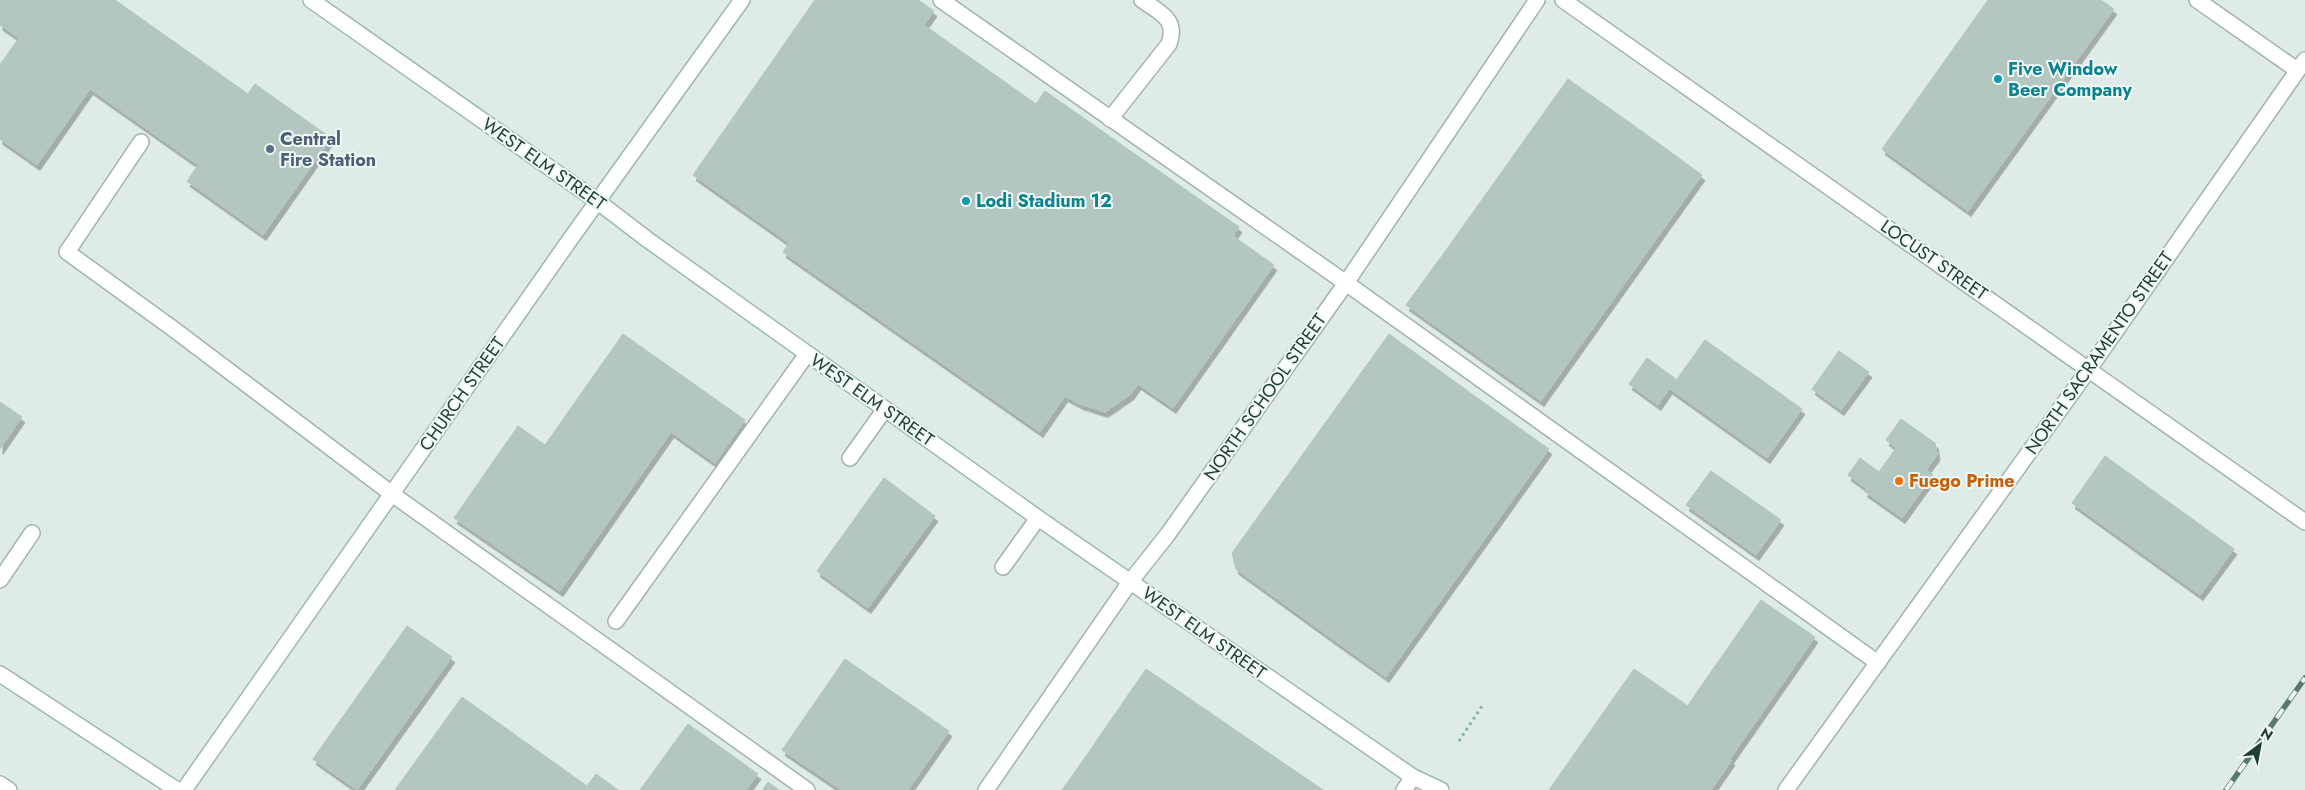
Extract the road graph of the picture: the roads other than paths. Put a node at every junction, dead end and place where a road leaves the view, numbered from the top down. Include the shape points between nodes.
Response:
1 (311, 0) edge
2 (742, 0) edge
3 (1142, 0) edge
4 (1537, 0) edge
5 (1563, 0) edge
6 (2197, 0) edge
7 (946, 2) edge
8 (2301, 65) edge
9 (1110, 119) junction
10 (141, 142) dead end
11 (598, 202) junction
12 (1346, 283) junction
13 (807, 354) junction
14 (2089, 369) junction
15 (885, 409) junction
16 (850, 458) dead end
17 (392, 494) junction
18 (1038, 518) junction
19 (2305, 522) edge
20 (32, 533) dead end
21 (1003, 567) dead end
22 (0, 580) edge
23 (1130, 582) junction
24 (616, 621) dead end
25 (1878, 663) junction
26 (0, 674) edge
27 (1413, 777) junction
28 (0, 784) edge
29 (9, 790) edge
30 (178, 790) edge
31 (184, 790) edge
32 (807, 790) edge
33 (986, 790) edge
34 (1404, 790) edge
35 (1441, 790) edge
36 (1786, 790) edge

1 - 11 street, WEST ELM STREET
2 - 11 street, CHURCH STREET
3 - 9 street via 1168,19 1173,33 1169,44
4 - 12 street, NORTH SCHOOL STREET
5 - 14 street, LOCUST STREET
6 - 8 street
7 - 9 street
8 - 14 street, NORTH SACRAMENTO STREET
9 - 12 street
10 - 17 street via 67,252
11 - 13 street, WEST ELM STREET
11 - 17 street, CHURCH STREET
12 - 23 street, NORTH SCHOOL STREET via 1168,534
12 - 25 street
13 - 15 street, WEST ELM STREET
13 - 24 street
14 - 19 street, LOCUST STREET
14 - 25 street, NORTH SACRAMENTO STREET
15 - 16 street
15 - 18 street, WEST ELM STREET
17 - 31 street, CHURCH STREET
17 - 32 street
18 - 21 street
18 - 23 street, WEST ELM STREET
20 - 22 street
23 - 27 street, WEST ELM STREET
23 - 33 street, NORTH SCHOOL STREET
25 - 36 street, NORTH SACRAMENTO STREET
26 - 30 street
27 - 34 street
27 - 35 street, WEST ELM STREET
28 - 29 street

